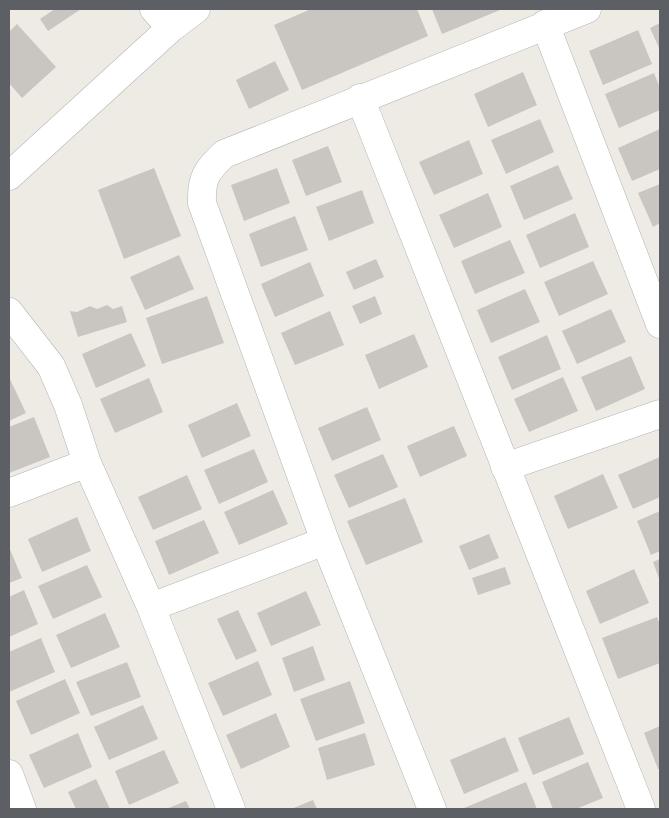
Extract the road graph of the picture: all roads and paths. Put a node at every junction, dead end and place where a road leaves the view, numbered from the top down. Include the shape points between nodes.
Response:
1 (196, 9) edge
2 (587, 9) edge
3 (162, 18) edge
4 (544, 24) junction
5 (360, 98) junction
6 (9, 176) edge
7 (9, 312) edge
8 (660, 324) edge
9 (660, 414) edge
10 (87, 462) junction
11 (504, 467) junction
12 (9, 494) edge
13 (325, 541) junction
14 (151, 607) junction
15 (9, 774) edge
16 (22, 809) edge
17 (232, 809) edge
18 (432, 809) edge
19 (641, 809) edge

1 - 3 street
2 - 4 street
3 - 6 street
4 - 5 street
4 - 8 street
5 - 11 street
5 - 13 street via 224,154 208,169 201,187 202,203
7 - 10 street via 51,366
9 - 11 street
10 - 12 street
10 - 14 street
11 - 19 street
13 - 14 street
13 - 18 street
14 - 17 street
15 - 16 street

